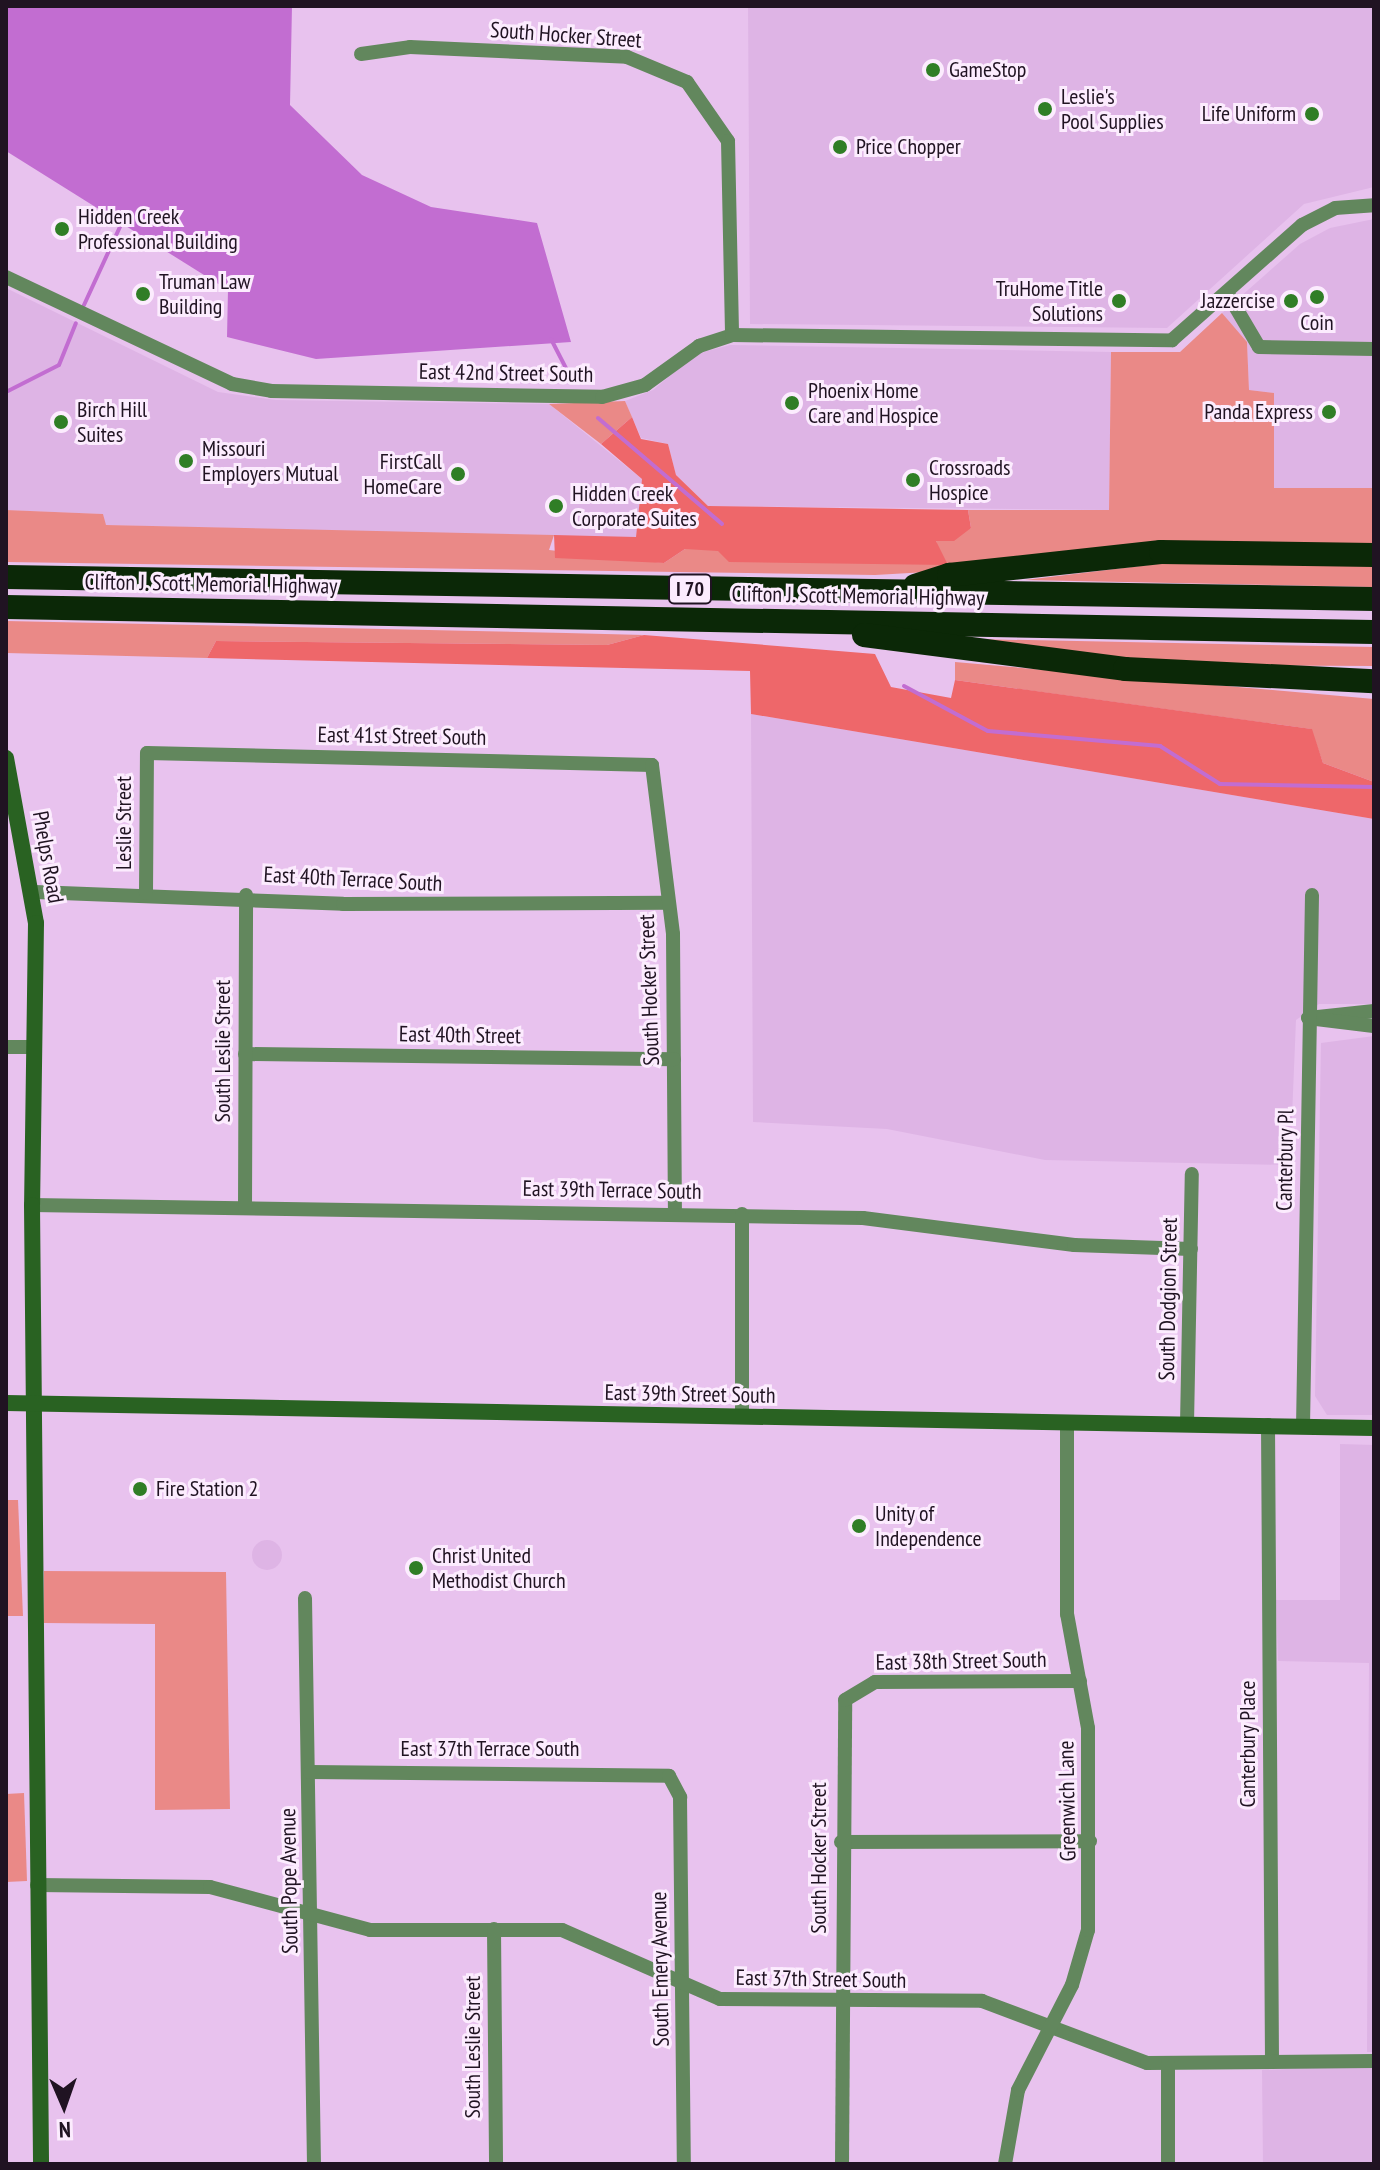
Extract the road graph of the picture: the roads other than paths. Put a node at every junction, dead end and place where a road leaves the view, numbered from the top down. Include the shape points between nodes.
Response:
1 (361, 54) dead end
2 (1374, 205) edge
3 (6, 277) edge
4 (1229, 296) junction
5 (732, 335) junction
6 (1374, 349) edge
7 (1374, 555) edge
8 (6, 577) edge
9 (896, 592) junction
10 (1374, 599) edge
11 (6, 607) edge
12 (787, 621) junction
13 (1374, 632) edge
14 (1374, 681) edge
15 (147, 753) joint
16 (6, 758) edge
17 (654, 767) joint
18 (35, 892) junction
19 (146, 893) junction
20 (246, 895) junction
21 (1312, 895) dead end
22 (668, 903) junction
23 (1374, 1011) edge
24 (1308, 1018) junction
25 (1374, 1026) edge
26 (6, 1047) edge
27 (33, 1047) junction
28 (245, 1054) junction
29 (674, 1059) junction
30 (1192, 1174) dead end
31 (32, 1205) junction
32 (245, 1208) junction
33 (675, 1212) junction
34 (742, 1214) junction
35 (1191, 1249) junction
36 (6, 1403) edge
37 (34, 1404) junction
38 (742, 1417) junction
39 (1067, 1422) junction
40 (1187, 1424) junction
41 (1268, 1425) junction
42 (1303, 1427) junction
43 (1374, 1428) edge
44 (305, 1598) dead end
45 (1080, 1681) junction
46 (847, 1697) joint
47 (310, 1772) junction
48 (669, 1776) joint
49 (1090, 1841) junction
50 (841, 1842) junction
51 (37, 1885) junction
52 (312, 1919) junction
53 (494, 1929) junction
54 (682, 1986) junction
55 (841, 2003) junction
56 (1051, 2024) junction
57 (1374, 2061) edge
58 (1272, 2062) junction
59 (1168, 2063) junction
60 (41, 2164) edge
61 (314, 2164) edge
62 (496, 2164) edge
63 (684, 2164) edge
64 (842, 2164) edge
65 (1005, 2164) edge
66 (1168, 2164) edge

1 - 5 street, South Hocker Street via 410,47 627,57 687,82 728,141
2 - 4 street via 1335,208 1302,225
3 - 5 street, East 42nd Street South via 198,374 271,391 602,397 645,385 699,346
4 - 5 street, East 42nd Street South via 1172,340
4 - 6 street via 1259,347
7 - 9 highway via 1161,552 949,575
8 - 9 highway, Clifton J. Scott Memorial Highway / I 70
9 - 10 highway, Clifton J. Scott Memorial Highway / I 70
11 - 12 highway, Clifton J. Scott Memorial Highway / I 70
12 - 13 highway, Clifton J. Scott Memorial Highway / I 70
12 - 14 highway via 1125,669
15 - 17 street, East 41st Street South via 642,761
15 - 19 street, Leslie Street
16 - 18 street, Phelps Road
17 - 22 street, South Hocker Street
18 - 19 street, East 40th Terrace South
18 - 27 street, Phelps Road
19 - 20 street, East 40th Terrace South
20 - 22 street, East 40th Terrace South via 343,904
20 - 28 street, South Leslie Street
21 - 24 street, Canterbury Pl
22 - 29 street, South Hocker Street
23 - 24 street
24 - 25 street
24 - 42 street, Canterbury Pl
26 - 27 street
27 - 31 street, Phelps Road
28 - 29 street, East 40th Street
28 - 32 street, South Leslie Street
29 - 33 street, South Hocker Street
30 - 35 street, South Dodgion Street
31 - 32 street, East 39th Terrace South
31 - 37 street, Phelps Road
32 - 33 street, East 39th Terrace South
33 - 34 street, East 39th Terrace South
34 - 35 street, East 39th Terrace South
34 - 38 street
35 - 40 street, South Dodgion Street
36 - 37 street, East 39th Street South
37 - 38 street, East 39th Street South
37 - 51 street, Phelps Road
38 - 39 street, East 39th Street South
39 - 40 street, East 39th Street South
39 - 45 street, Greenwich Lane via 1067,1614
40 - 41 street, East 39th Street South
41 - 42 street, East 39th Street South
41 - 58 street, Canterbury Place
42 - 43 street, East 39th Street South
44 - 47 street, South Pope Avenue
45 - 46 street, East 38th Street South via 875,1682
45 - 49 street, Greenwich Lane
46 - 50 street, South Hocker Street via 840,1714
47 - 48 street, East 37th Terrace South
47 - 52 street, South Pope Avenue
48 - 54 street, South Emery Avenue via 680,1797
49 - 50 street
49 - 56 street, Greenwich Lane via 1088,1930
50 - 55 street, South Hocker Street
51 - 52 street, East 37th Street South via 210,1887
51 - 60 street, Phelps Road
52 - 53 street, East 37th Street South via 370,1930
52 - 61 street, South Pope Avenue
53 - 54 street, East 37th Street South via 562,1930
53 - 62 street, South Leslie Street
54 - 55 street, East 37th Street South via 748,2004
54 - 63 street, South Emery Avenue
55 - 56 street, East 37th Street South via 982,2001
55 - 64 street, South Hocker Street
56 - 59 street, East 37th Street South via 1123,2057
56 - 65 street, Greenwich Lane via 1018,2090
57 - 58 street, East 37th Street South
58 - 59 street, East 37th Street South
59 - 66 street

